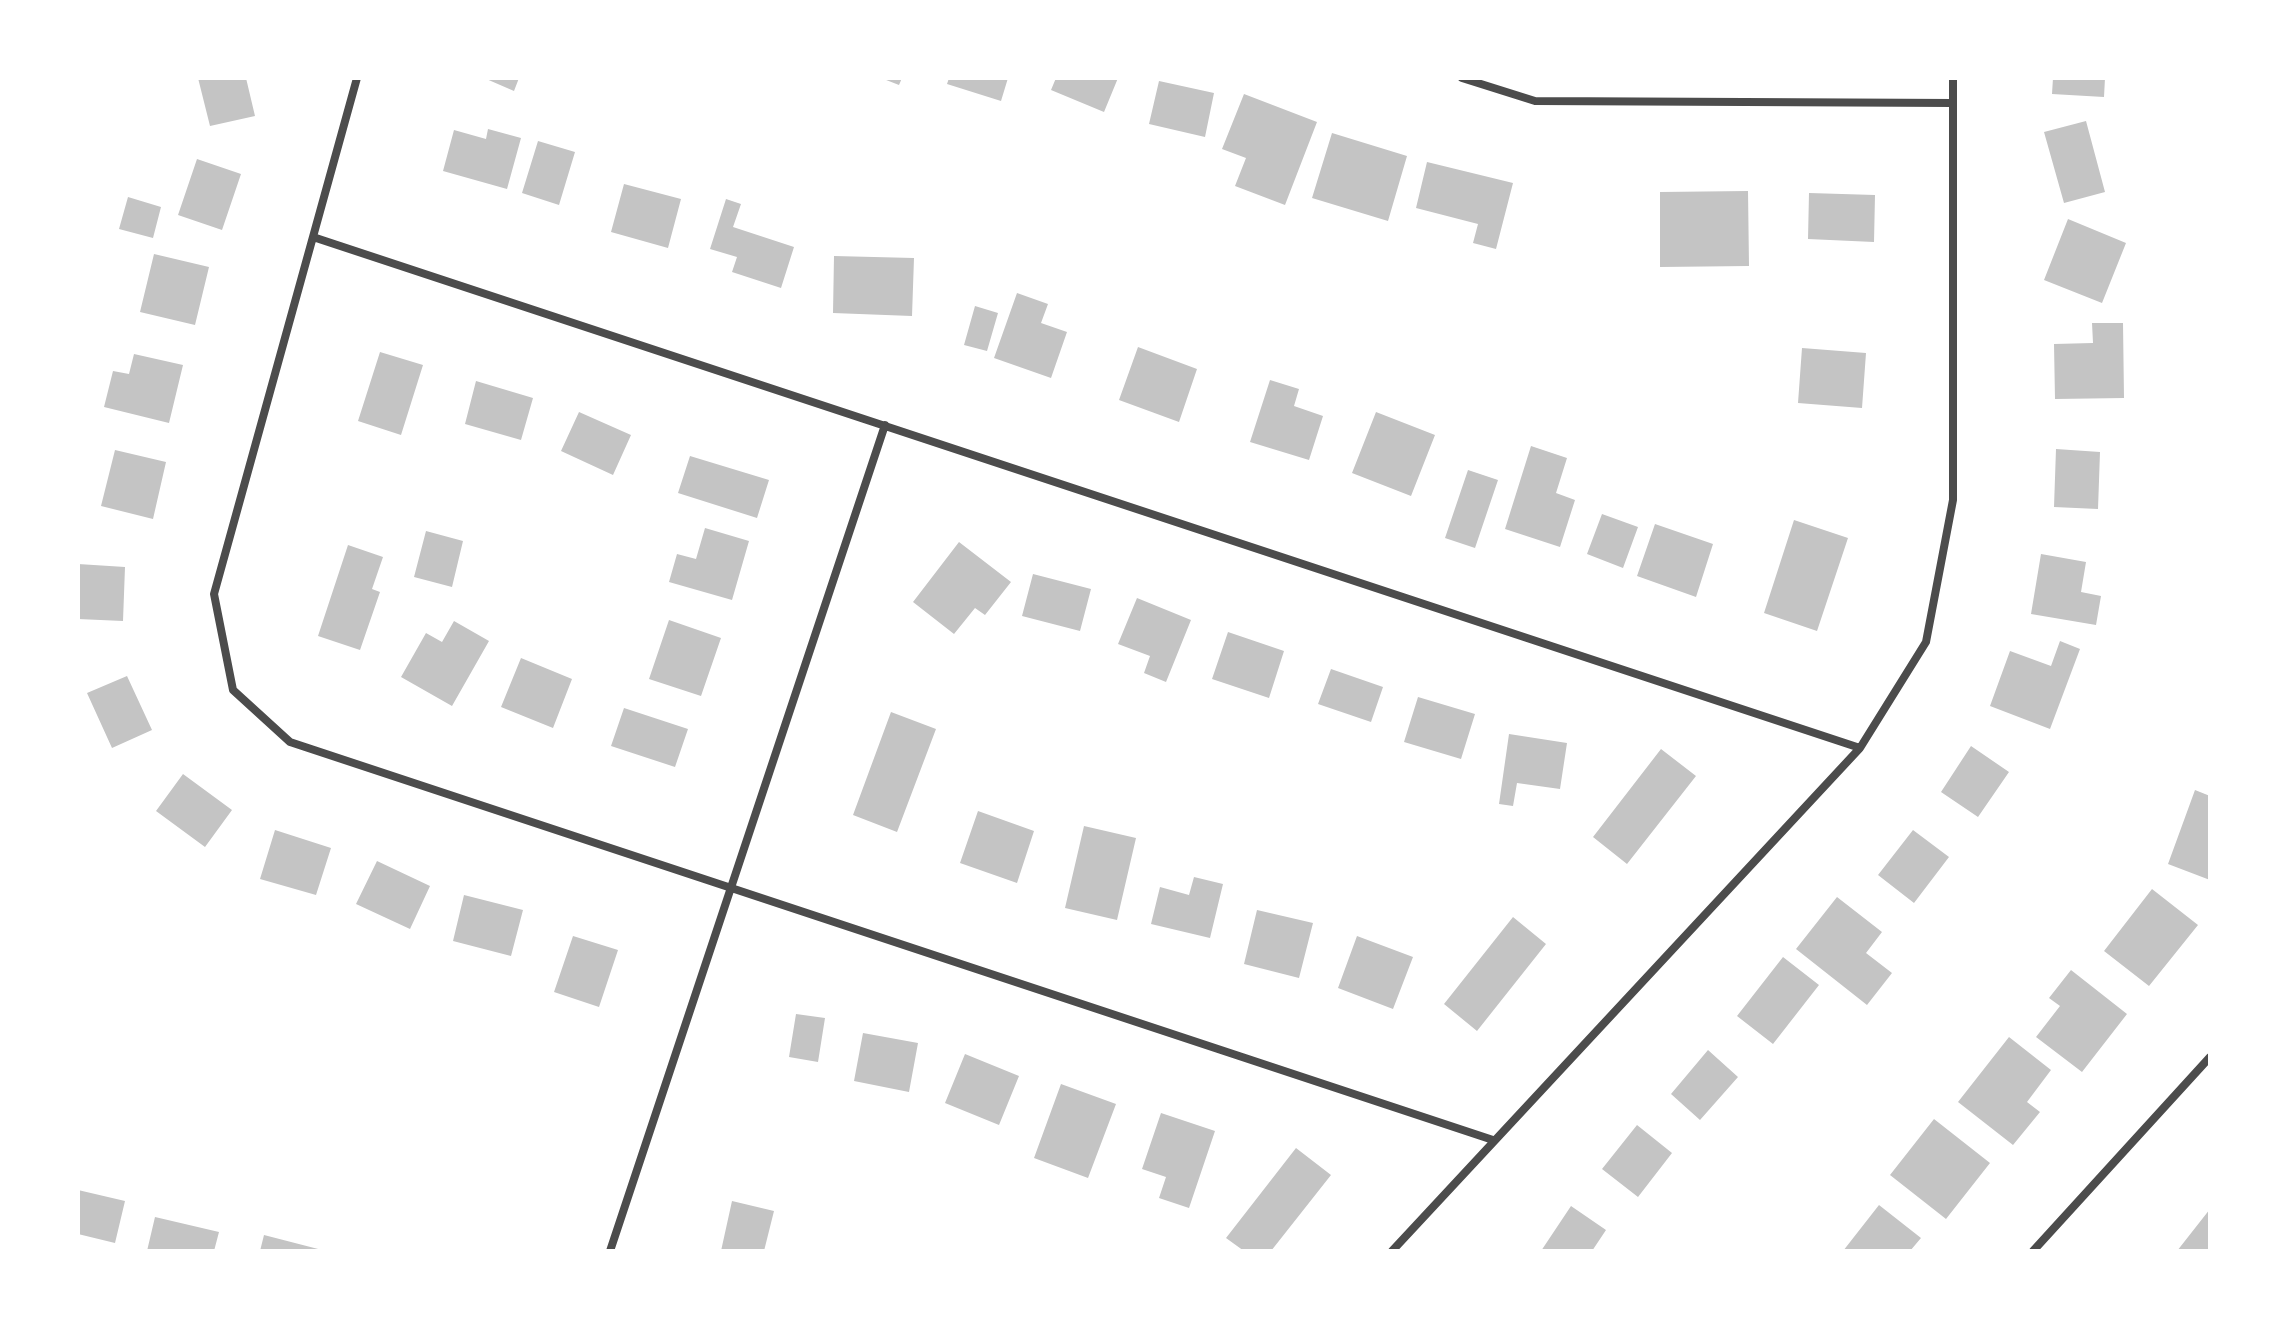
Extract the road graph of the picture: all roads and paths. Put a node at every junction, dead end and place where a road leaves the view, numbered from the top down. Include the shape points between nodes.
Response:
1 (357, 78) edge
2 (1462, 78) edge
3 (1953, 78) edge
4 (1953, 103) junction
5 (313, 237) junction
6 (885, 425) junction
7 (1860, 748) junction
8 (732, 888) junction
9 (2210, 1057) edge
10 (1493, 1140) junction
11 (610, 1251) edge
12 (1392, 1251) edge
13 (2033, 1251) edge

1 - 5 street
2 - 4 street via 1535,101
3 - 4 street
4 - 7 street via 1953,500 1926,642
5 - 6 street
5 - 8 street via 214,594 233,690 290,742
6 - 7 street
6 - 8 street
7 - 10 street
8 - 10 street
8 - 11 street
9 - 13 street
10 - 12 street

